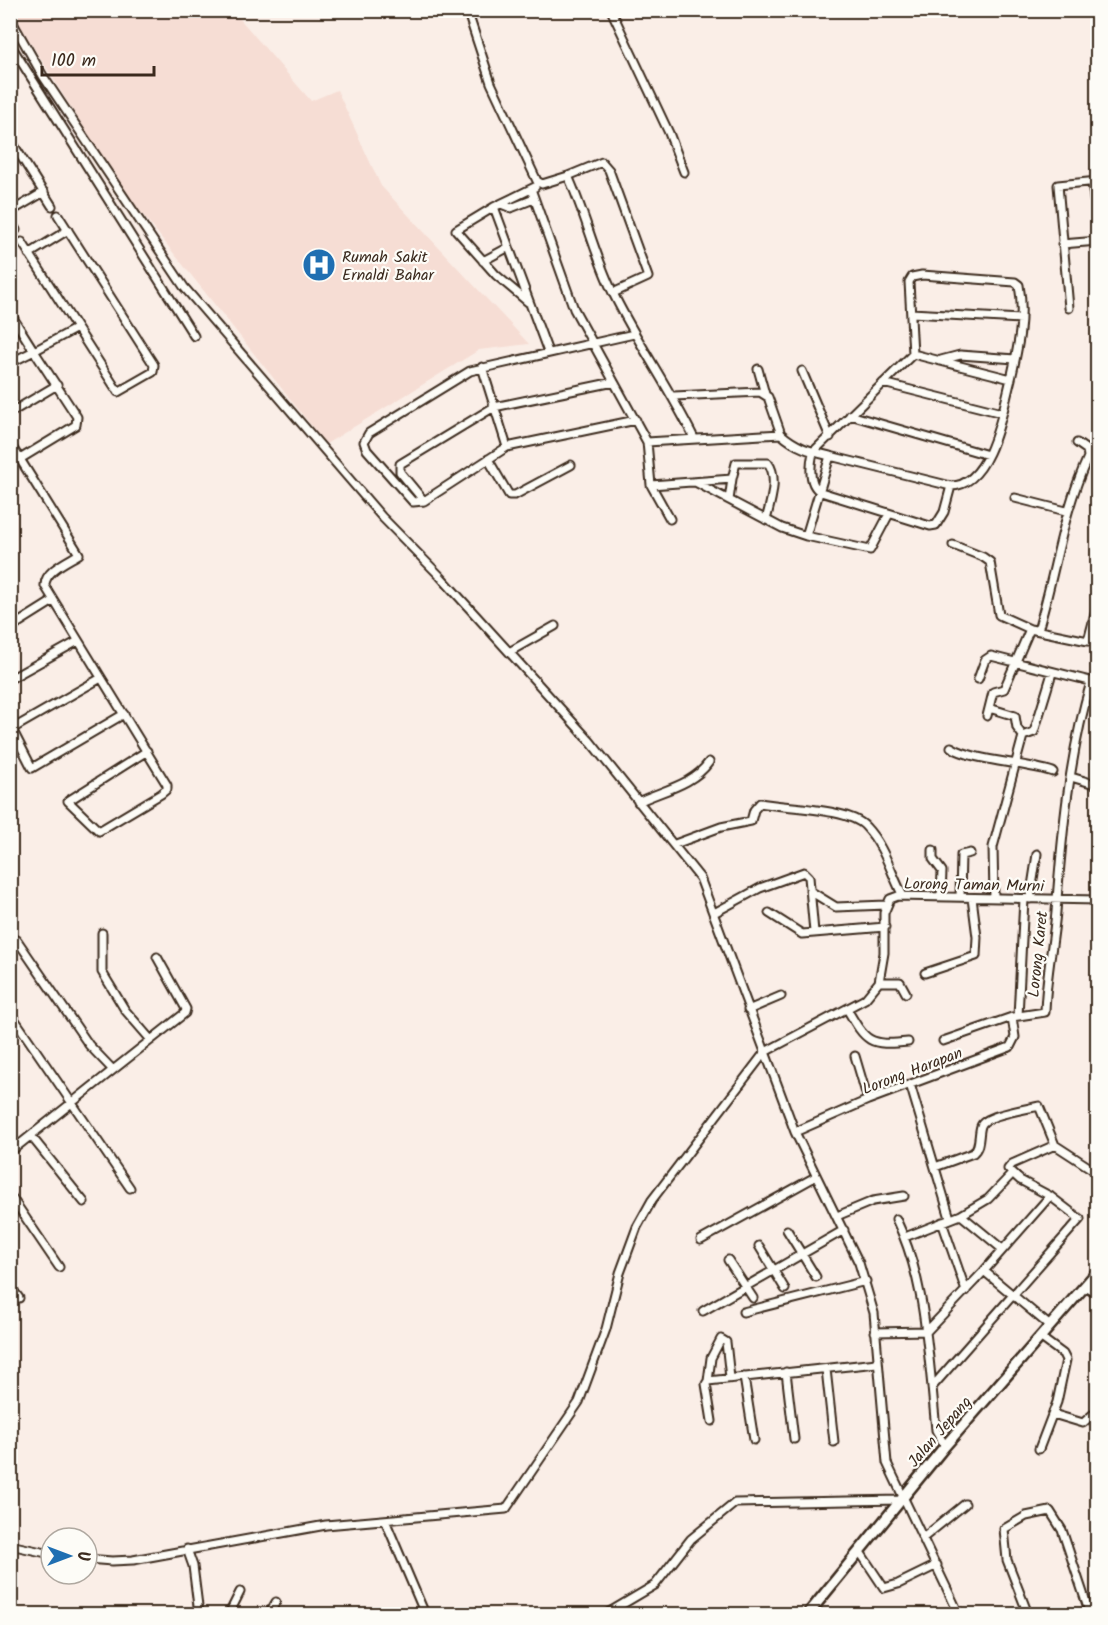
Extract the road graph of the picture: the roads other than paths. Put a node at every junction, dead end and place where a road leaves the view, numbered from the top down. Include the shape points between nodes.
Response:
1 (467, 10) edge
2 (611, 10) edge
3 (10, 18) edge
4 (10, 44) edge
5 (10, 139) edge
6 (684, 172) dead end
7 (568, 176) junction
8 (1095, 181) edge
9 (540, 184) junction
10 (531, 189) junction
11 (44, 192) junction
12 (534, 199) junction
13 (52, 206) dead end
14 (497, 206) junction
15 (10, 212) edge
16 (58, 215) dead end
17 (10, 220) edge
18 (16, 230) dead end
19 (68, 230) junction
20 (1098, 231) edge
21 (1098, 241) edge
22 (22, 242) dead end
23 (1062, 244) junction
24 (509, 247) junction
25 (29, 254) junction
26 (483, 261) junction
27 (613, 292) junction
28 (530, 304) junction
29 (1070, 308) dead end
30 (10, 313) edge
31 (911, 313) junction
32 (1021, 319) junction
33 (78, 328) junction
34 (634, 334) junction
35 (194, 336) dead end
36 (591, 343) junction
37 (34, 351) junction
38 (548, 352) junction
39 (914, 354) junction
40 (1015, 359) junction
41 (941, 360) junction
42 (10, 363) edge
43 (482, 367) junction
44 (758, 369) dead end
45 (802, 371) dead end
46 (1011, 379) junction
47 (614, 382) junction
48 (883, 383) junction
49 (57, 385) junction
50 (765, 394) junction
51 (674, 396) junction
52 (494, 406) junction
53 (1002, 412) junction
54 (10, 413) edge
55 (850, 415) junction
56 (636, 420) junction
57 (782, 434) junction
58 (830, 436) junction
59 (694, 438) junction
60 (647, 442) junction
61 (1077, 443) dead end
62 (10, 444) edge
63 (507, 447) junction
64 (813, 452) junction
65 (988, 455) junction
66 (830, 456) junction
67 (20, 459) junction
68 (488, 459) junction
69 (571, 465) dead end
70 (732, 479) junction
71 (695, 482) junction
72 (651, 485) junction
73 (951, 486) junction
74 (821, 492) junction
75 (1015, 498) dead end
76 (729, 500) junction
77 (424, 501) junction
78 (1066, 511) junction
79 (889, 513) junction
80 (670, 519) dead end
81 (766, 520) junction
82 (806, 536) junction
83 (953, 545) dead end
84 (52, 601) junction
85 (1098, 603) edge
86 (555, 626) dead end
87 (10, 628) edge
88 (1034, 629) junction
89 (78, 641) junction
90 (1088, 641) junction
91 (1098, 642) edge
92 (508, 652) junction
93 (1014, 662) junction
94 (1052, 672) junction
95 (101, 678) junction
96 (10, 679) edge
97 (978, 679) dead end
98 (1094, 682) edge
99 (124, 714) junction
100 (1023, 736) junction
101 (951, 747) dead end
102 (147, 751) junction
103 (1015, 761) junction
104 (709, 762) dead end
105 (1053, 771) dead end
106 (1071, 777) junction
107 (1098, 785) edge
108 (639, 802) junction
109 (675, 844) junction
110 (933, 850) dead end
111 (970, 853) dead end
112 (1037, 854) dead end
113 (810, 891) junction
114 (903, 896) junction
115 (941, 897) junction
116 (960, 897) junction
117 (972, 898) junction
118 (994, 898) junction
119 (1027, 899) junction
120 (1056, 899) junction
121 (1098, 900) edge
122 (886, 905) junction
123 (714, 913) junction
124 (769, 913) dead end
125 (885, 927) junction
126 (814, 932) junction
127 (102, 933) dead end
128 (17, 940) dead end
129 (157, 957) dead end
130 (925, 973) dead end
131 (879, 982) junction
132 (906, 993) dead end
133 (781, 996) dead end
134 (847, 1009) junction
135 (748, 1010) junction
136 (11, 1014) edge
137 (1015, 1016) junction
138 (151, 1040) junction
139 (943, 1041) dead end
140 (908, 1042) dead end
141 (765, 1052) junction
142 (855, 1056) dead end
143 (113, 1070) junction
144 (910, 1084) junction
145 (868, 1101) junction
146 (73, 1104) junction
147 (795, 1132) junction
148 (31, 1136) junction
149 (1055, 1145) junction
150 (10, 1152) edge
151 (935, 1167) junction
152 (1098, 1173) edge
153 (1012, 1174) junction
154 (815, 1177) junction
155 (130, 1188) dead end
156 (10, 1195) edge
157 (904, 1196) dead end
158 (1050, 1196) junction
159 (84, 1202) dead end
160 (961, 1215) junction
161 (837, 1216) junction
162 (950, 1218) junction
163 (896, 1219) dead end
164 (942, 1222) junction
165 (787, 1230) dead end
166 (844, 1230) junction
167 (905, 1237) junction
168 (701, 1240) dead end
169 (759, 1246) dead end
170 (1001, 1248) junction
171 (802, 1254) junction
172 (728, 1260) dead end
173 (59, 1267) dead end
174 (774, 1270) junction
175 (984, 1271) junction
176 (1098, 1271) edge
177 (816, 1277) dead end
178 (866, 1281) junction
179 (10, 1286) edge
180 (1085, 1286) junction
181 (745, 1287) junction
182 (785, 1289) dead end
183 (966, 1291) junction
184 (1015, 1294) junction
185 (1098, 1294) edge
186 (19, 1298) dead end
187 (753, 1298) dead end
188 (703, 1311) dead end
189 (743, 1312) dead end
190 (1050, 1326) junction
191 (927, 1331) junction
192 (875, 1332) junction
193 (1040, 1336) junction
194 (877, 1364) junction
195 (825, 1369) junction
196 (786, 1372) junction
197 (744, 1377) junction
198 (730, 1378) junction
199 (708, 1381) junction
200 (932, 1387) junction
201 (1053, 1414) junction
202 (1092, 1415) dead end
203 (712, 1421) dead end
204 (794, 1439) dead end
205 (754, 1440) dead end
206 (834, 1442) dead end
207 (945, 1446) junction
208 (1039, 1449) dead end
209 (901, 1499) junction
210 (965, 1504) dead end
211 (385, 1520) junction
212 (923, 1538) junction
213 (10, 1545) edge
214 (187, 1549) junction
215 (39, 1551) edge
216 (861, 1552) junction
217 (99, 1559) edge
218 (937, 1565) junction
219 (240, 1592) dead end
220 (276, 1602) dead end
221 (619, 1606) junction
222 (199, 1614) edge
223 (229, 1614) edge
224 (269, 1614) edge
225 (425, 1614) edge
226 (606, 1614) edge
227 (622, 1614) edge
228 (808, 1614) edge
229 (959, 1614) edge
230 (1028, 1614) edge
231 (1090, 1614) edge

1 - 9 street via 491,83
2 - 6 street
3 - 92 street via 43,76 184,287 382,517
4 - 35 street
5 - 11 street
7 - 9 street
7 - 27 street
7 - 27 street via 602,162 609,170 648,277
8 - 20 street
8 - 23 street via 1058,185
9 - 10 street
10 - 12 street
10 - 14 street
11 - 13 street
11 - 15 street
12 - 14 street via 511,208
12 - 36 street via 574,309
14 - 24 street
14 - 26 street via 456,230
16 - 19 street
17 - 18 street
19 - 25 street
19 - 33 street via 154,365 153,372 118,392
21 - 23 street
22 - 25 street
23 - 29 street
24 - 26 street
24 - 28 street
25 - 33 street
26 - 28 street
27 - 34 street
28 - 38 street
30 - 37 street
31 - 32 street
31 - 32 street via 909,282 922,275 1015,282 1021,293
31 - 39 street
32 - 40 street
33 - 37 street
34 - 36 street
34 - 51 street
36 - 38 street
36 - 47 street
37 - 42 street
37 - 49 street
38 - 43 street
39 - 41 street
39 - 48 street
40 - 41 street via 960,355
40 - 46 street
41 - 46 street
43 - 52 street
43 - 77 street via 369,433 365,439 367,450 396,485 414,502
44 - 50 street
45 - 58 street
46 - 53 street
47 - 52 street
47 - 56 street
48 - 53 street
48 - 55 street
49 - 54 street
49 - 67 street via 77,417 76,425
50 - 51 street
50 - 57 street
51 - 59 street
52 - 63 street
52 - 77 street via 400,464 400,472
53 - 65 street
55 - 58 street
55 - 65 street
56 - 60 street
56 - 63 street
57 - 59 street
57 - 64 street via 792,444
58 - 64 street
59 - 60 street
60 - 72 street
61 - 78 street via 1087,450 1088,457
62 - 67 street
63 - 68 street
64 - 66 street
64 - 74 street via 812,483
65 - 73 street via 964,485
66 - 73 street
66 - 74 street
67 - 84 street via 80,554 45,579
68 - 69 street via 509,495
68 - 77 street
70 - 71 street
70 - 76 street
70 - 81 street via 736,463 768,463 772,467 772,495
71 - 72 street
71 - 76 street
72 - 80 street
73 - 79 street via 936,525
74 - 79 street
74 - 82 street
75 - 78 street
76 - 81 street
78 - 88 street via 1051,588
79 - 82 street via 870,550
81 - 82 street
83 - 88 street via 990,562 999,615
84 - 87 street
84 - 89 street
85 - 90 street
86 - 92 street
88 - 90 street
88 - 93 street
89 - 95 street
89 - 96 street
90 - 91 street
92 - 108 street via 589,740
93 - 94 street
93 - 97 street via 987,657
93 - 100 street via 1004,689 993,692 988,712 1015,716
94 - 98 street
94 - 100 street via 1034,732
95 - 99 street
95 - 99 street via 12,729 32,768
98 - 106 street, Lorong Karet via 1083,707
99 - 102 street
100 - 103 street
101 - 103 street via 969,755
102 - 102 street via 167,785 161,794 99,831 68,801
103 - 105 street
103 - 118 street via 993,847
104 - 108 street via 692,780
106 - 107 street
106 - 120 street, Lorong Karet
108 - 109 street
109 - 114 street via 751,821 760,803 853,818 867,827 881,848
109 - 123 street via 700,878
110 - 115 street via 933,859 942,871
111 - 116 street via 962,855
112 - 119 street
113 - 122 street via 836,907
113 - 123 street via 807,874 799,873 760,888
113 - 126 street
114 - 115 street, Lorong Taman Murni
114 - 122 street, Lorong Taman Murni via 890,899
115 - 116 street, Lorong Taman Murni
116 - 117 street, Lorong Taman Murni
117 - 118 street, Lorong Taman Murni
117 - 130 street via 976,956
118 - 119 street, Lorong Taman Murni
119 - 120 street, Lorong Taman Murni
119 - 137 street
120 - 121 street, Lorong Taman Murni
120 - 137 street, Lorong Karet via 1045,1012
122 - 125 street, Lorong Taman Murni
123 - 135 street
124 - 126 street via 802,934
125 - 126 street
125 - 131 street, Lorong Taman Murni
127 - 138 street via 102,972 125,1010
128 - 143 street via 89,1045
129 - 138 street via 186,1011
131 - 132 street via 900,982
131 - 134 street via 865,999
133 - 135 street
134 - 140 street via 868,1040 882,1045
134 - 141 street
135 - 141 street
136 - 146 street
137 - 139 street
137 - 144 street, Lorong Harapan via 1015,1037 1010,1047
138 - 143 street
141 - 147 street
141 - 211 street via 652,1200 620,1273 606,1329 579,1402 506,1509
142 - 145 street
143 - 146 street
144 - 145 street, Lorong Harapan
144 - 151 street
145 - 147 street, Lorong Harapan
146 - 148 street
146 - 155 street
147 - 154 street
148 - 150 street
148 - 159 street
149 - 151 street via 1039,1106 987,1119 973,1153
149 - 152 street
149 - 153 street via 1012,1164 1008,1169
151 - 162 street
153 - 158 street
153 - 160 street via 988,1199
154 - 161 street
154 - 168 street
156 - 173 street
157 - 161 street via 873,1201
158 - 170 street
158 - 184 street via 1080,1219
160 - 162 street
160 - 170 street
161 - 166 street
162 - 164 street
163 - 167 street
164 - 167 street
164 - 183 street
165 - 171 street
166 - 171 street
166 - 178 street
167 - 191 street
169 - 174 street
170 - 175 street
171 - 174 street
171 - 177 street
172 - 181 street
174 - 181 street
174 - 182 street
175 - 183 street
175 - 184 street
176 - 180 street, Jalan Jepang
178 - 189 street
178 - 192 street
179 - 186 street
180 - 185 street
180 - 190 street, Jalan Jepang
181 - 187 street
181 - 188 street
183 - 191 street
184 - 190 street
184 - 200 street
190 - 193 street, Jalan Jepang
191 - 192 street
191 - 200 street
192 - 194 street
193 - 201 street via 1066,1360
193 - 207 street, Jalan Jepang
194 - 195 street
194 - 209 street via 884,1450
195 - 196 street
195 - 206 street
196 - 197 street
196 - 204 street
197 - 198 street
197 - 205 street
198 - 199 street
198 - 199 street via 726,1342 721,1339 711,1359
199 - 203 street
200 - 207 street via 936,1430
201 - 202 street via 1083,1423
201 - 208 street
207 - 209 street, Jalan Jepang
209 - 212 street
209 - 216 street, Jalan Jepang
209 - 221 street via 735,1503 691,1539 655,1585
210 - 212 street
211 - 214 street via 326,1525
211 - 225 street
212 - 218 street
213 - 215 street
214 - 217 street via 133,1560
214 - 222 street
216 - 218 street via 884,1588
216 - 228 street, Jalan Jepang
218 - 229 street
219 - 223 street
220 - 224 street
221 - 226 street
221 - 227 street
230 - 231 street via 1007,1560 1004,1529 1026,1516 1050,1511 1062,1530

